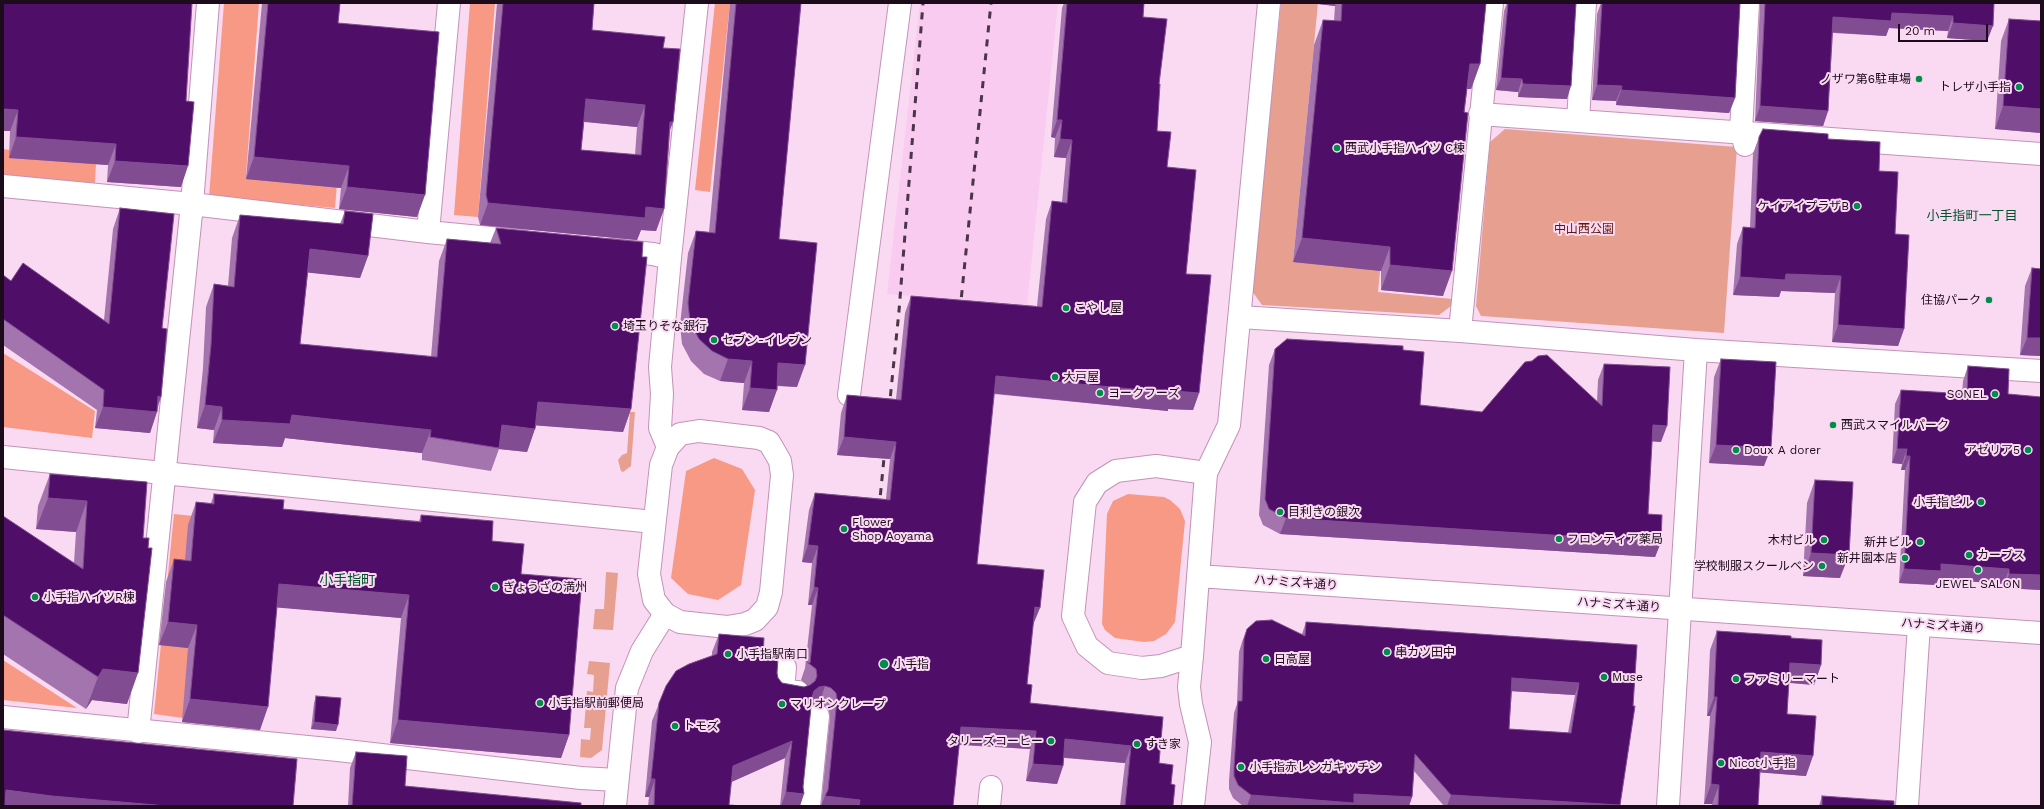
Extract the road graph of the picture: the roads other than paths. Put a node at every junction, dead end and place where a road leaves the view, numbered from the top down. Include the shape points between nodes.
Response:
1 (208, 3) edge
2 (449, 3) edge
3 (697, 3) edge
4 (900, 3) edge
5 (1269, 3) edge
6 (1492, 3) edge
7 (1585, 3) edge
8 (1748, 3) edge
9 (1480, 114) junction
10 (1578, 121) junction
11 (1744, 139) junction
12 (2041, 154) edge
13 (3, 186) edge
14 (192, 204) junction
15 (428, 232) junction
16 (539, 243) edge
17 (594, 248) edge
18 (670, 258) junction
19 (1240, 317) junction
20 (1460, 331) junction
21 (1696, 350) junction
22 (2041, 372) edge
23 (849, 395) edge
24 (668, 447) junction
25 (3, 457) edge
26 (165, 473) junction
27 (1206, 473) junction
28 (654, 522) junction
29 (1198, 576) junction
30 (1680, 609) junction
31 (666, 614) junction
32 (1919, 625) junction
33 (2041, 633) edge
34 (1192, 656) junction
35 (785, 667) dead end
36 (798, 692) edge
37 (818, 716) dead end
38 (3, 717) edge
39 (138, 732) junction
40 (617, 780) junction
41 (615, 806) edge
42 (809, 806) edge
43 (1193, 806) edge
44 (1668, 806) edge
45 (1907, 806) edge

1 - 14 street
2 - 15 street
3 - 18 street
4 - 23 street
5 - 19 street
6 - 9 street
7 - 10 street
8 - 11 street
9 - 10 street
9 - 20 street
10 - 11 street
11 - 12 street
13 - 14 street
14 - 15 street
14 - 26 street
15 - 16 street
17 - 18 street
18 - 24 street via 660,367 660,428
19 - 20 street
19 - 27 street via 1229,424
20 - 21 street
21 - 22 street
21 - 30 street
24 - 28 street via 661,465
24 - 31 street via 680,434 699,431 759,438 769,442 780,460 782,474 771,592 767,607 755,620 727,627 680,622
25 - 26 street
26 - 28 street
26 - 39 street
27 - 29 street
27 - 34 street via 1156,466 1116,471 1097,483 1085,502 1073,616 1087,646 1108,663 1142,668 1161,666
28 - 31 street via 649,574 654,600
29 - 30 street, ハナミズキ通り
29 - 34 street
30 - 32 street, ハナミズキ通り
30 - 44 street
31 - 40 street via 642,651 627,688
32 - 33 street, ハナミズキ通り
32 - 45 street
34 - 43 street via 1189,687 1200,742
35 - 36 street via 783,691
37 - 42 street
38 - 39 street
39 - 40 street via 338,750
40 - 41 street

